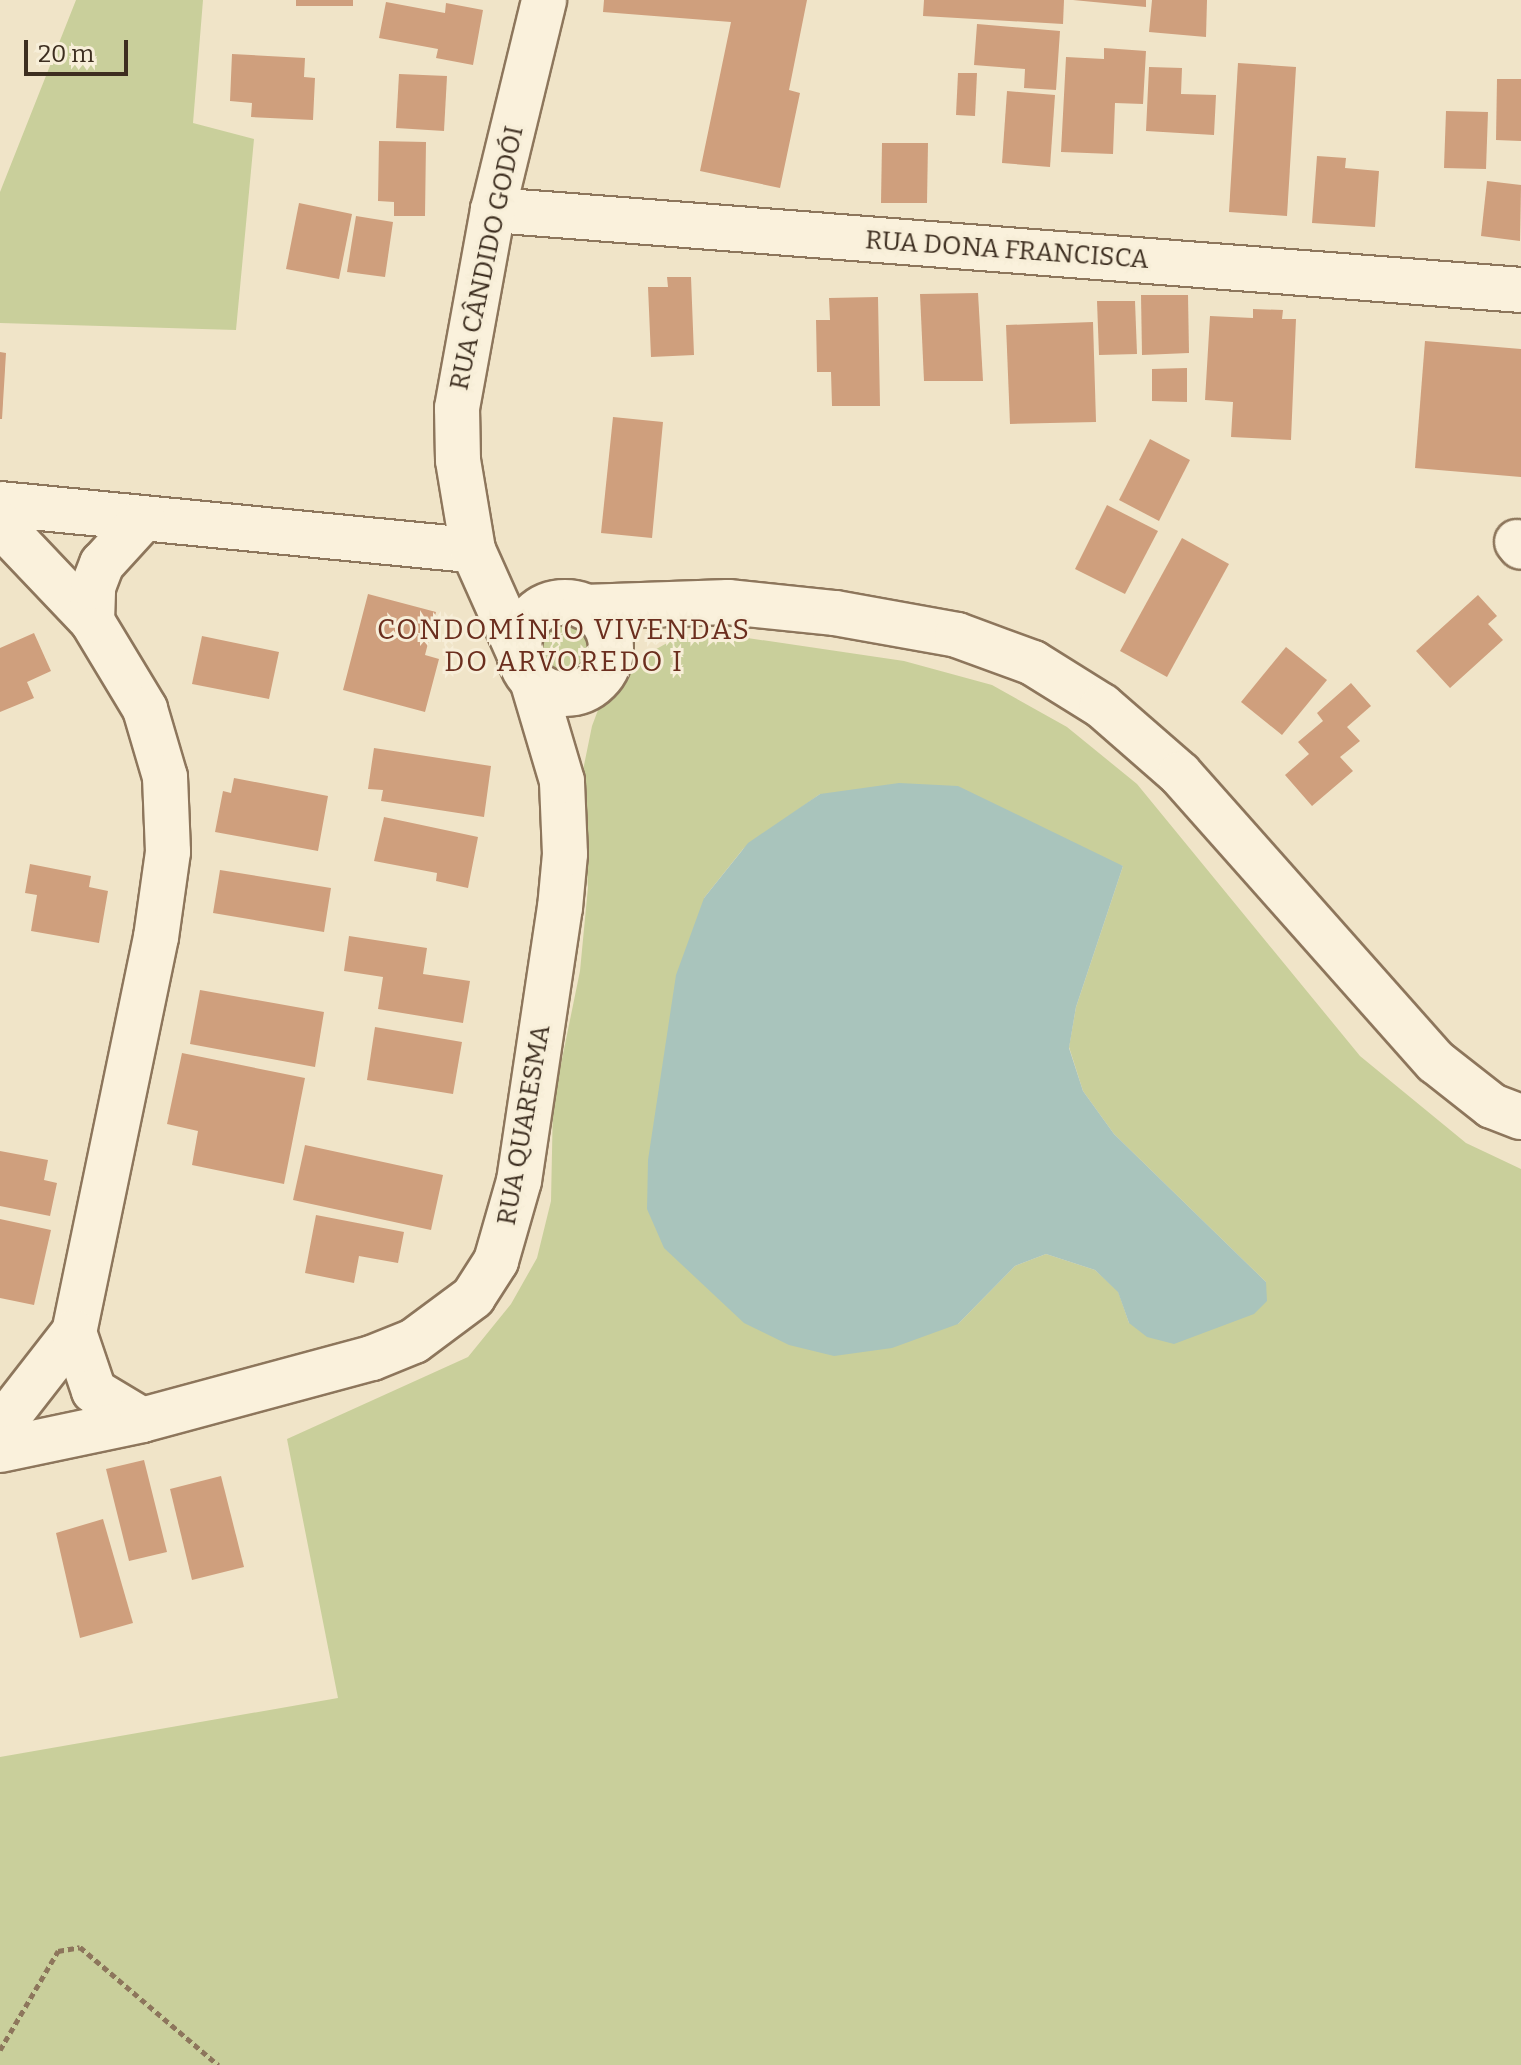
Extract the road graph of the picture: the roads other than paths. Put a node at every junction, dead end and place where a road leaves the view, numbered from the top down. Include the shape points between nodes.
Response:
1 (544, 0) edge
2 (493, 210) junction
3 (1521, 290) edge
4 (0, 504) edge
5 (143, 519) junction
6 (0, 524) edge
7 (476, 558) junction
8 (728, 602) junction
9 (576, 604) junction
10 (92, 621) junction
11 (611, 647) junction
12 (526, 668) junction
13 (589, 687) junction
14 (562, 781) junction
15 (1521, 1117) edge
16 (74, 1332) junction
17 (142, 1420) junction
18 (0, 1427) edge
19 (0, 1450) edge

1 - 2 street, RUA CÂNDIDO GODÓI
2 - 3 street, RUA DONA FRANCISCA
2 - 7 street, RUA CÂNDIDO GODÓI via 457,408 458,460
4 - 5 street
5 - 7 street
5 - 10 street via 102,564 93,587
6 - 10 street
7 - 9 street
7 - 12 street, RUA CÂNDIDO GODÓI
8 - 9 street
8 - 11 street
8 - 15 street via 957,635 1033,663 1102,706 1180,774 1436,1062 1492,1106
9 - 11 street via 607,630
9 - 12 street via 548,605 531,616 521,633
10 - 16 street via 145,709 165,777 168,852 153,952
11 - 13 street via 602,676
12 - 13 street via 551,692 571,694
12 - 14 street, RUA QUARESMA
13 - 14 street, RUA QUARESMA
14 - 17 street, RUA QUARESMA via 565,854 560,908 519,1181 496,1261 473,1297 414,1341 372,1358
16 - 17 street via 94,1391
16 - 18 street
17 - 19 street, RUA QUARESMA

